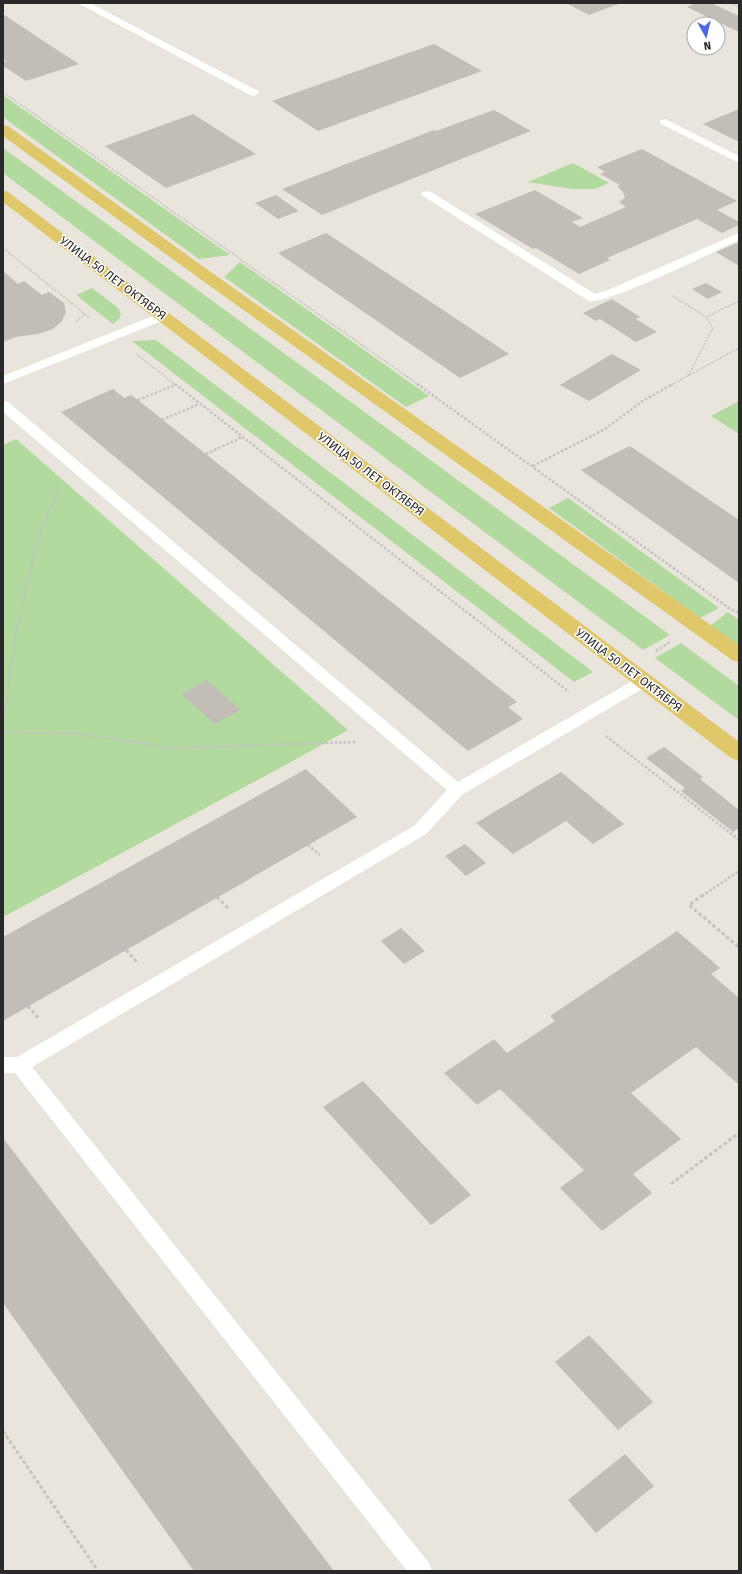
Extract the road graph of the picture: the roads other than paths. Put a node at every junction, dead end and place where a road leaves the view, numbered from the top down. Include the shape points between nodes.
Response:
1 (83, 3) edge
2 (254, 93) dead end
3 (665, 122) dead end
4 (3, 129) edge
5 (739, 160) edge
6 (427, 194) dead end
7 (3, 195) edge
8 (739, 236) edge
9 (163, 316) junction
10 (3, 380) edge
11 (3, 404) edge
12 (739, 655) edge
13 (644, 681) junction
14 (739, 753) edge
15 (457, 790) junction
16 (12, 1065) edge
17 (421, 1571) edge

1 - 2 lane
3 - 5 lane
4 - 12 main road
6 - 8 lane via 593,298 612,293
7 - 9 main road, УЛИЦА 50 ЛЕТ ОКТЯБРЯ
9 - 10 lane
9 - 13 main road, УЛИЦА 50 ЛЕТ ОКТЯБРЯ
11 - 15 lane
13 - 14 main road, УЛИЦА 50 ЛЕТ ОКТЯБРЯ
13 - 15 lane
15 - 16 lane via 420,830
16 - 17 lane

